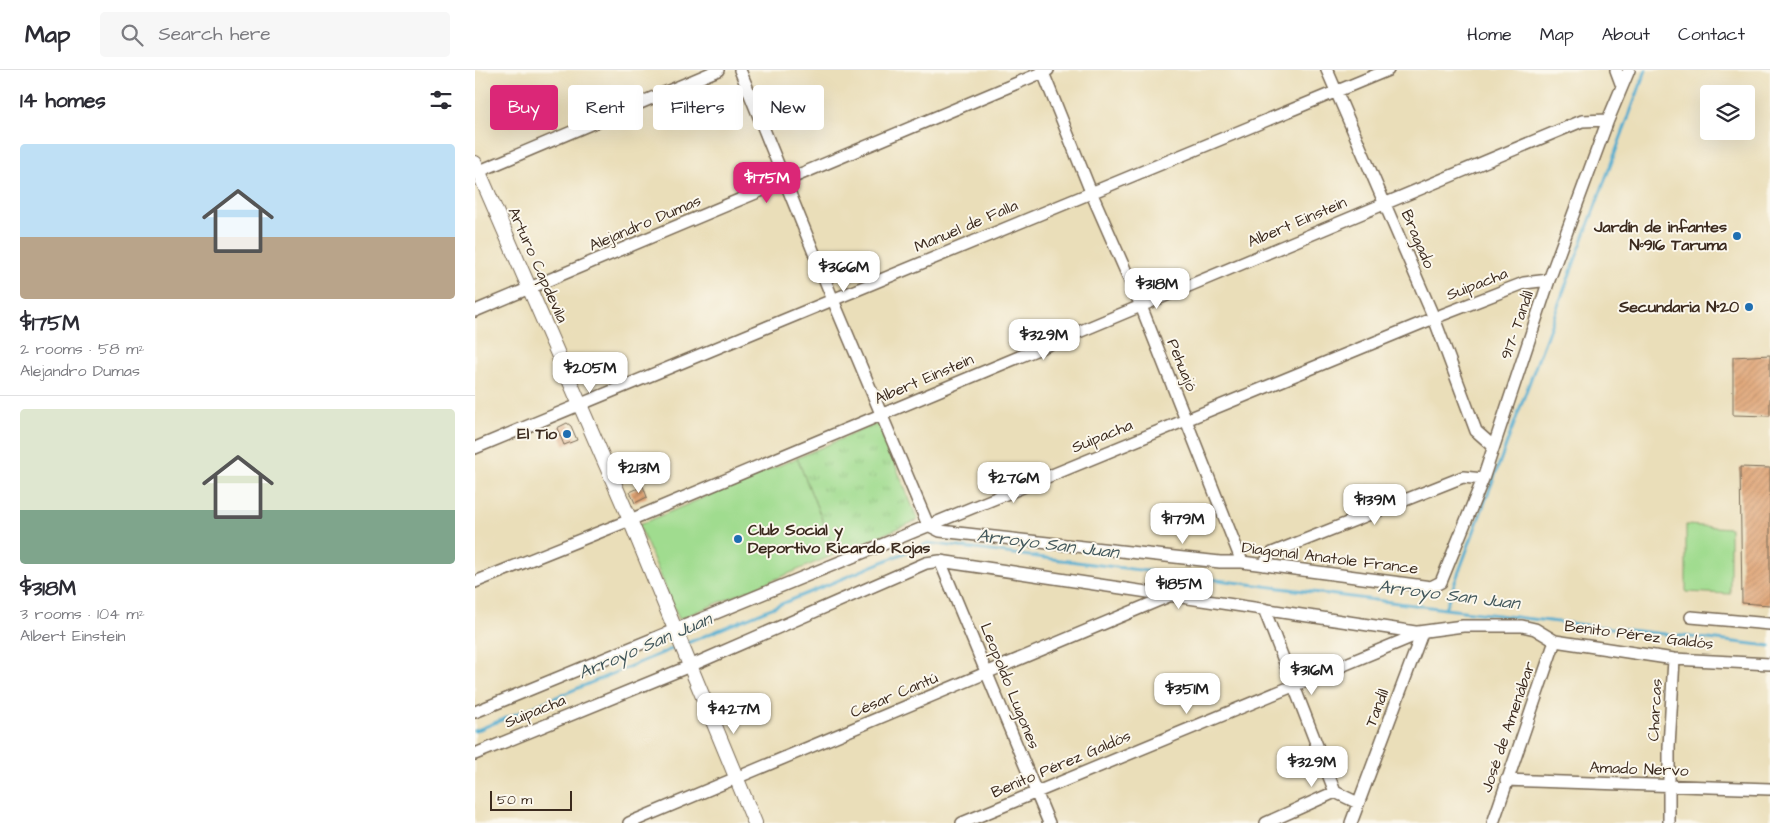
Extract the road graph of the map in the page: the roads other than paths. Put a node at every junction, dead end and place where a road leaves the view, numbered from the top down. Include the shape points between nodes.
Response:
1 (718, 70) edge
2 (740, 70) edge
3 (1327, 70) edge
4 (1388, 70) edge
5 (1616, 70) edge
6 (1629, 70) edge
7 (1045, 71) edge
8 (1622, 86) junction
9 (1335, 93) junction
10 (1608, 120) junction
11 (476, 169) edge
12 (785, 182) junction
13 (1091, 192) junction
14 (1385, 203) junction
15 (1549, 280) junction
16 (530, 288) junction
17 (833, 300) junction
18 (1141, 306) junction
19 (475, 311) edge
20 (1434, 318) junction
21 (580, 405) junction
22 (882, 414) junction
23 (1186, 419) junction
24 (1493, 446) junction
25 (475, 448) edge
26 (1483, 479) junction
27 (630, 520) junction
28 (928, 525) junction
29 (940, 561) junction
30 (1242, 562) junction
31 (1263, 565) junction
32 (475, 582) edge
33 (1431, 587) joint
34 (1171, 596) junction
35 (1264, 609) junction
36 (1691, 617) dead end
37 (1770, 624) edge
38 (676, 632) junction
39 (1420, 632) junction
40 (1555, 641) junction
41 (1674, 659) junction
42 (688, 662) junction
43 (1770, 664) edge
44 (988, 673) junction
45 (1295, 685) junction
46 (475, 712) edge
47 (475, 754) edge
48 (736, 779) junction
49 (1506, 780) junction
50 (1668, 786) junction
51 (1770, 789) edge
52 (1036, 792) junction
53 (1335, 792) junction
54 (1358, 803) junction
55 (629, 823) edge
56 (755, 823) edge
57 (963, 823) edge
58 (1049, 823) edge
59 (1267, 823) edge
60 (1351, 823) edge
61 (1493, 823) edge
62 (1669, 823) edge

1 - 11 street
2 - 12 street
3 - 9 street, Bragado
4 - 9 street, Manuel de Falla
5 - 8 street
6 - 8 street, 917- Tandil
7 - 12 street, Alejandro Dumas
7 - 13 street, Pehuajó
8 - 10 street, 917- Tandil
9 - 13 street, Manuel de Falla
9 - 14 street, Bragado
10 - 14 street, Albert Einstein via 1582,121
10 - 15 street, 917- Tandil
11 - 16 street, Arturo Capdevila
12 - 16 street, Alejandro Dumas
12 - 17 street
13 - 17 street, Manuel de Falla
13 - 18 street, Pehuajó
14 - 18 street, Albert Einstein
14 - 20 street, Bragado
15 - 20 street, Suipacha via 1523,283
15 - 24 street, 917- Tandil
16 - 19 street, Alejandro Dumas
16 - 21 street, Arturo Capdevila
17 - 21 street, Manuel de Falla
17 - 22 street
18 - 22 street, Albert Einstein
18 - 23 street, Pehuajó
20 - 23 street, Suipacha
20 - 24 street, Bragado via 1476,431
21 - 25 street, Manuel de Falla
21 - 27 street, Arturo Capdevila
22 - 27 street, Albert Einstein
22 - 28 street
23 - 28 street, Suipacha
23 - 30 street, Pehuajó
24 - 26 street, 917- Tandil
26 - 31 street via 1463,477 1272,553
26 - 33 street, 917- Tandil via 1441,582
27 - 32 street, Albert Einstein
27 - 38 street, Arturo Capdevila
28 - 30 street, Diagonal Anatole France via 941,531
28 - 38 street, Suipacha
29 - 34 street
29 - 42 street, Suipacha via 926,563
29 - 44 street, Leopoldo Lugones
30 - 31 street, Diagonal Anatole France
31 - 33 street, Diagonal Anatole France
34 - 35 street
34 - 44 street, César Cantú
35 - 39 street
35 - 45 street
36 - 37 street, Benito Pérez Galdós
38 - 42 street, Arturo Capdevila
38 - 46 street, Suipacha
39 - 40 street, Benito Pérez Galdós via 1463,626 1522,626 1535,629
39 - 45 street, Benito Pérez Galdós
39 - 54 street, Tandil
40 - 41 street, Benito Pérez Galdós
40 - 49 street, José de Amenábar
41 - 43 street, Benito Pérez Galdós
41 - 50 street, Charcas
42 - 47 street, Suipacha
42 - 48 street, Arturo Capdevila
44 - 48 street, César Cantú
44 - 52 street, Leopoldo Lugones
45 - 52 street, Benito Pérez Galdós
45 - 53 street
48 - 55 street, César Cantú
48 - 56 street, Arturo Capdevila
49 - 50 street, Amado Nervo
49 - 61 street, José de Amenábar
50 - 51 street, Amado Nervo
50 - 62 street, Charcas
52 - 57 street, Benito Pérez Galdós
52 - 58 street, Leopoldo Lugones
53 - 54 street
53 - 59 street
54 - 60 street, Tandil

